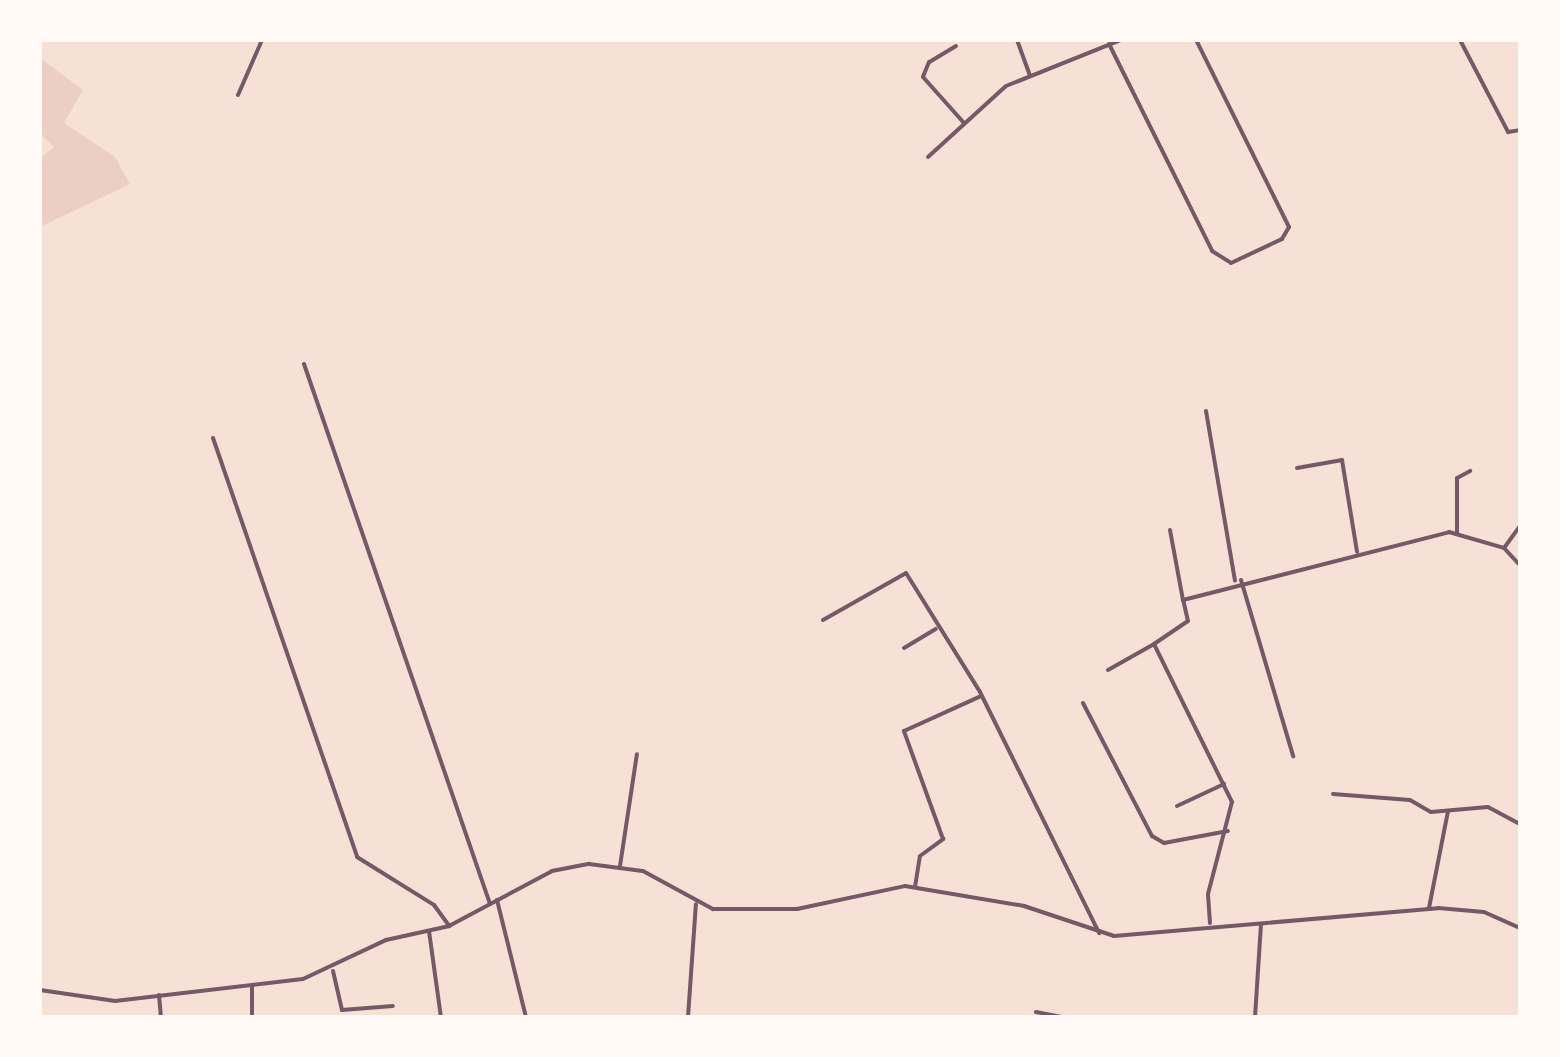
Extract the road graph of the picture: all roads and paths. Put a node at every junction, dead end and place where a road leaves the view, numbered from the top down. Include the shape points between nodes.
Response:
1 (262, 40) edge
2 (1017, 40) edge
3 (1121, 40) edge
4 (1196, 40) edge
5 (1460, 40) edge
6 (1109, 44) junction
7 (956, 46) dead end
8 (1030, 75) junction
9 (238, 95) dead end
10 (964, 123) junction
11 (1520, 130) edge
12 (928, 157) dead end
13 (304, 364) dead end
14 (1206, 411) dead end
15 (213, 438) dead end
16 (1297, 468) dead end
17 (1470, 471) dead end
18 (1520, 526) edge
19 (1170, 530) dead end
20 (1457, 533) junction
21 (1504, 548) junction
22 (1357, 552) junction
23 (1520, 565) edge
24 (1238, 580) junction
25 (1183, 600) junction
26 (823, 620) dead end
27 (937, 628) junction
28 (1154, 644) junction
29 (904, 648) dead end
30 (1108, 670) dead end
31 (981, 696) junction
32 (1083, 703) dead end
33 (637, 754) dead end
34 (1293, 756) dead end
35 (1224, 784) junction
36 (1333, 794) dead end
37 (1177, 806) dead end
38 (1448, 811) junction
39 (1520, 824) edge
40 (1228, 831) junction
41 (620, 866) junction
42 (915, 887) junction
43 (497, 900) junction
44 (696, 903) junction
45 (490, 904) junction
46 (1429, 908) junction
47 (1210, 923) junction
48 (1261, 923) junction
49 (449, 926) junction
50 (1520, 928) edge
51 (429, 931) junction
52 (1099, 933) junction
53 (333, 971) junction
54 (252, 985) junction
55 (40, 990) edge
56 (159, 995) junction
57 (393, 1006) dead end
58 (1036, 1012) dead end
59 (1052, 1016) edge
60 (161, 1017) edge
61 (252, 1017) edge
62 (441, 1017) edge
63 (526, 1017) edge
64 (688, 1017) edge
65 (1062, 1017) edge
66 (1255, 1017) edge

1 - 9 street
2 - 8 street
3 - 6 street
4 - 6 street via 1289,227 1282,239 1231,263 1216,257
5 - 11 street via 1508,132
6 - 8 street
7 - 10 street via 929,62 923,77
8 - 10 street via 987,99
10 - 12 street
13 - 45 street
14 - 24 street
15 - 49 street via 357,857 434,905
16 - 22 street via 1342,460
17 - 20 street via 1457,478
18 - 21 street
19 - 25 street
20 - 21 street
20 - 22 street
21 - 23 street
22 - 24 street
24 - 25 street
24 - 34 street
25 - 28 street via 1188,621
26 - 27 street via 901,571
27 - 29 street
27 - 31 street
28 - 30 street
28 - 35 street
31 - 42 street via 904,731 943,839 920,856
31 - 52 street
32 - 40 street via 1152,836 1164,843
33 - 41 street
35 - 37 street
35 - 40 street via 1232,802
36 - 38 street
38 - 39 street via 1488,807
38 - 46 street
40 - 47 street via 1211,879
41 - 43 street via 552,871
41 - 44 street
42 - 44 street via 797,909
42 - 52 street via 1024,906
43 - 45 street
43 - 63 street
44 - 64 street
45 - 49 street
46 - 48 street
46 - 50 street via 1484,912
47 - 48 street
47 - 52 street via 1128,937
48 - 66 street
49 - 51 street
51 - 53 street via 386,940
51 - 62 street
53 - 54 street
53 - 57 street via 342,1010
54 - 56 street
54 - 61 street
55 - 56 street via 115,1001
56 - 60 street
58 - 59 street
59 - 65 street

